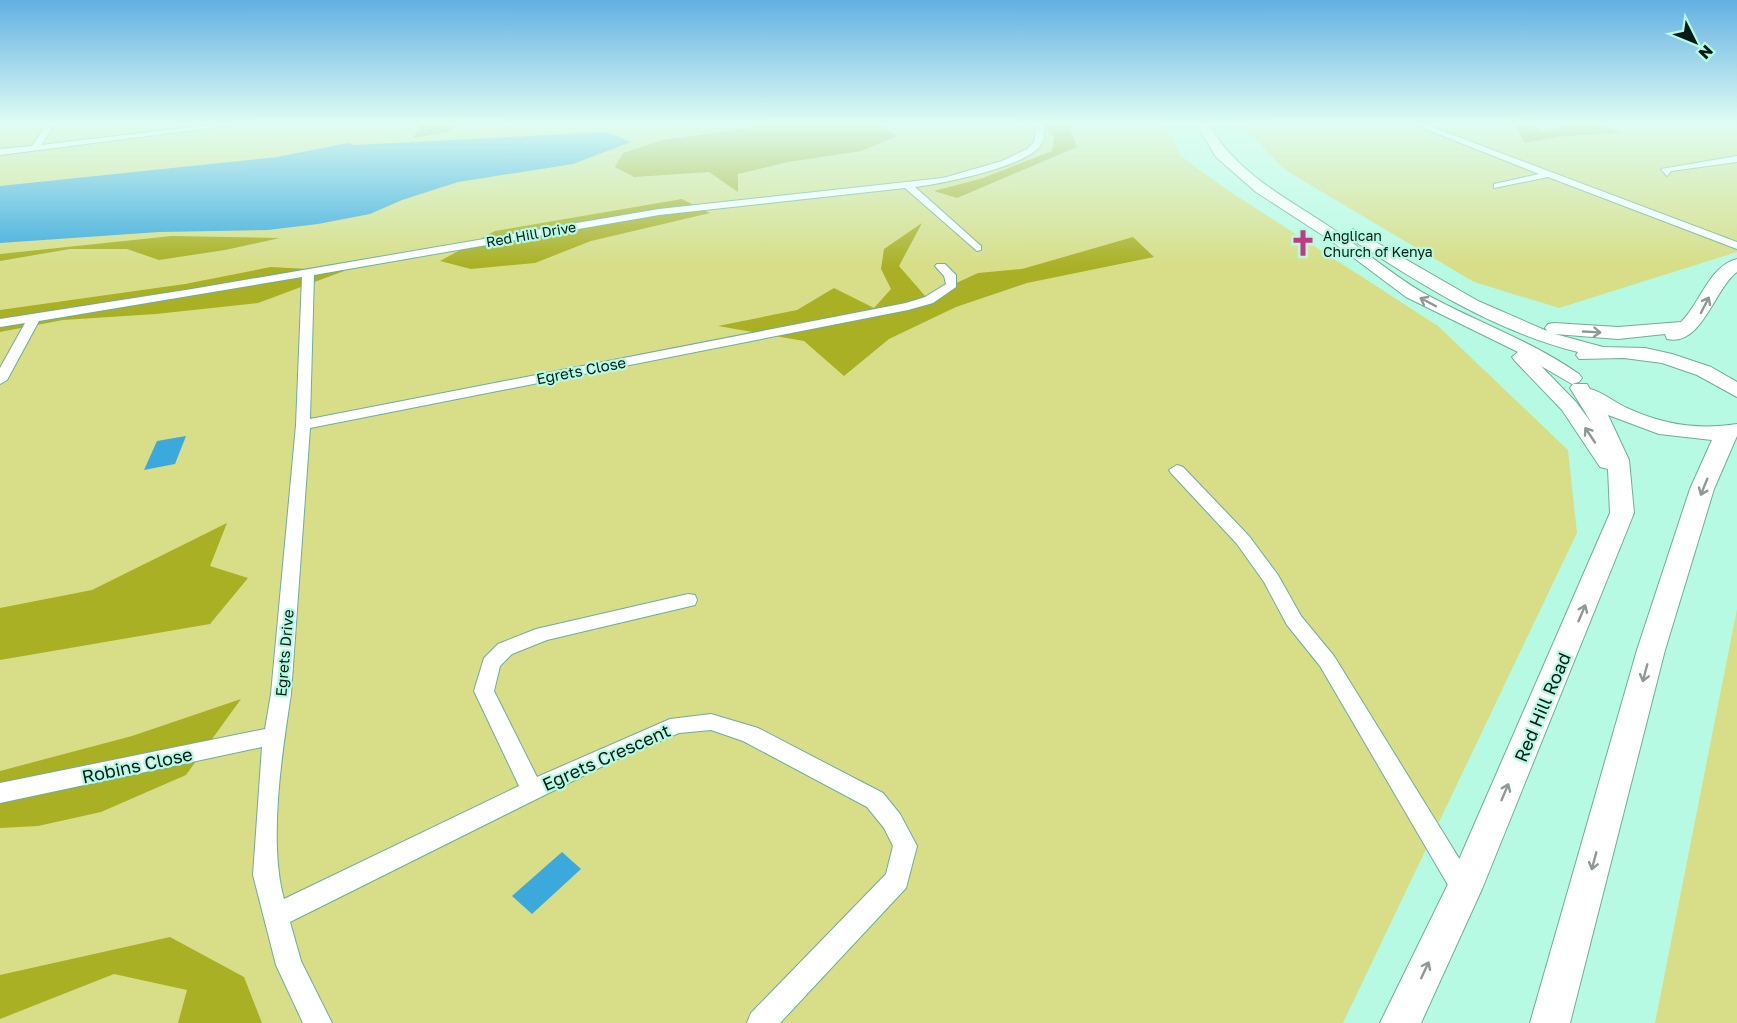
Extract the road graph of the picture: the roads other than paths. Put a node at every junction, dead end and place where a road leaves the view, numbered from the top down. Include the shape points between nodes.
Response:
1 (979, 172) edge
2 (1222, 172) edge
3 (1241, 172) edge
4 (1259, 172) edge
5 (1545, 172) edge
6 (1551, 174) junction
7 (907, 185) junction
8 (1497, 186) dead end
9 (1737, 246) edge
10 (977, 248) dead end
11 (1737, 264) edge
12 (941, 267) dead end
13 (308, 273) junction
14 (1385, 274) junction
15 (1467, 313) junction
16 (34, 318) junction
17 (0, 323) edge
18 (1689, 327) junction
19 (1600, 352) junction
20 (1621, 352) junction
21 (0, 380) edge
22 (1576, 383) junction
23 (1737, 391) edge
24 (303, 425) junction
25 (1731, 432) edge
26 (1177, 470) dead end
27 (1623, 484) junction
28 (688, 600) dead end
29 (274, 736) junction
30 (532, 790) junction
31 (0, 793) edge
32 (1464, 889) junction
33 (276, 916) junction
34 (318, 1023) edge
35 (761, 1023) edge
36 (1401, 1023) edge
37 (1550, 1023) edge

1 - 7 street, Red Hill Drive
2 - 14 main road via 1264,205
3 - 14 main road
4 - 15 main road
5 - 6 street
6 - 8 street
6 - 9 street
7 - 10 street
7 - 13 street, Red Hill Drive via 659,212
18 -> 11 main road via 1703,311 1720,279
12 - 24 street, Egrets Close via 950,275 952,285 944,293 908,306
13 - 16 street, Red Hill Drive
13 - 24 street, Egrets Drive
15 -> 14 main road via 1421,299
15 -> 18 main road via 1589,333
15 - 19 main road
15 - 22 main road via 1545,357
27 -> 15 main road via 1569,406 1533,366
16 - 17 street, Red Hill Drive
16 - 21 street
18 - 20 main road
19 - 20 main road
19 - 22 main road via 1575,361 1571,369
20 - 23 main road via 1693,368
22 - 25 main road via 1616,411 1643,422 1701,434
22 - 27 main road, Red Hill Road via 1616,446
24 - 29 street, Egrets Drive via 281,694
25 -> 37 main road via 1702,489 1651,650
26 - 32 street via 1243,540 1272,579 1294,620 1327,661
32 -> 27 main road, Red Hill Road via 1614,535 1622,513
28 - 30 street via 543,634 506,649 491,663 484,691
29 - 31 street, Robins Close
29 - 33 street, Egrets Drive via 266,875
30 - 33 street, Egrets Crescent
30 - 35 street, Egrets Crescent via 677,725 711,722 750,734 875,800 892,820 905,846 897,880
36 -> 32 main road, Red Hill Road
33 - 34 street, Egrets Drive via 289,965

